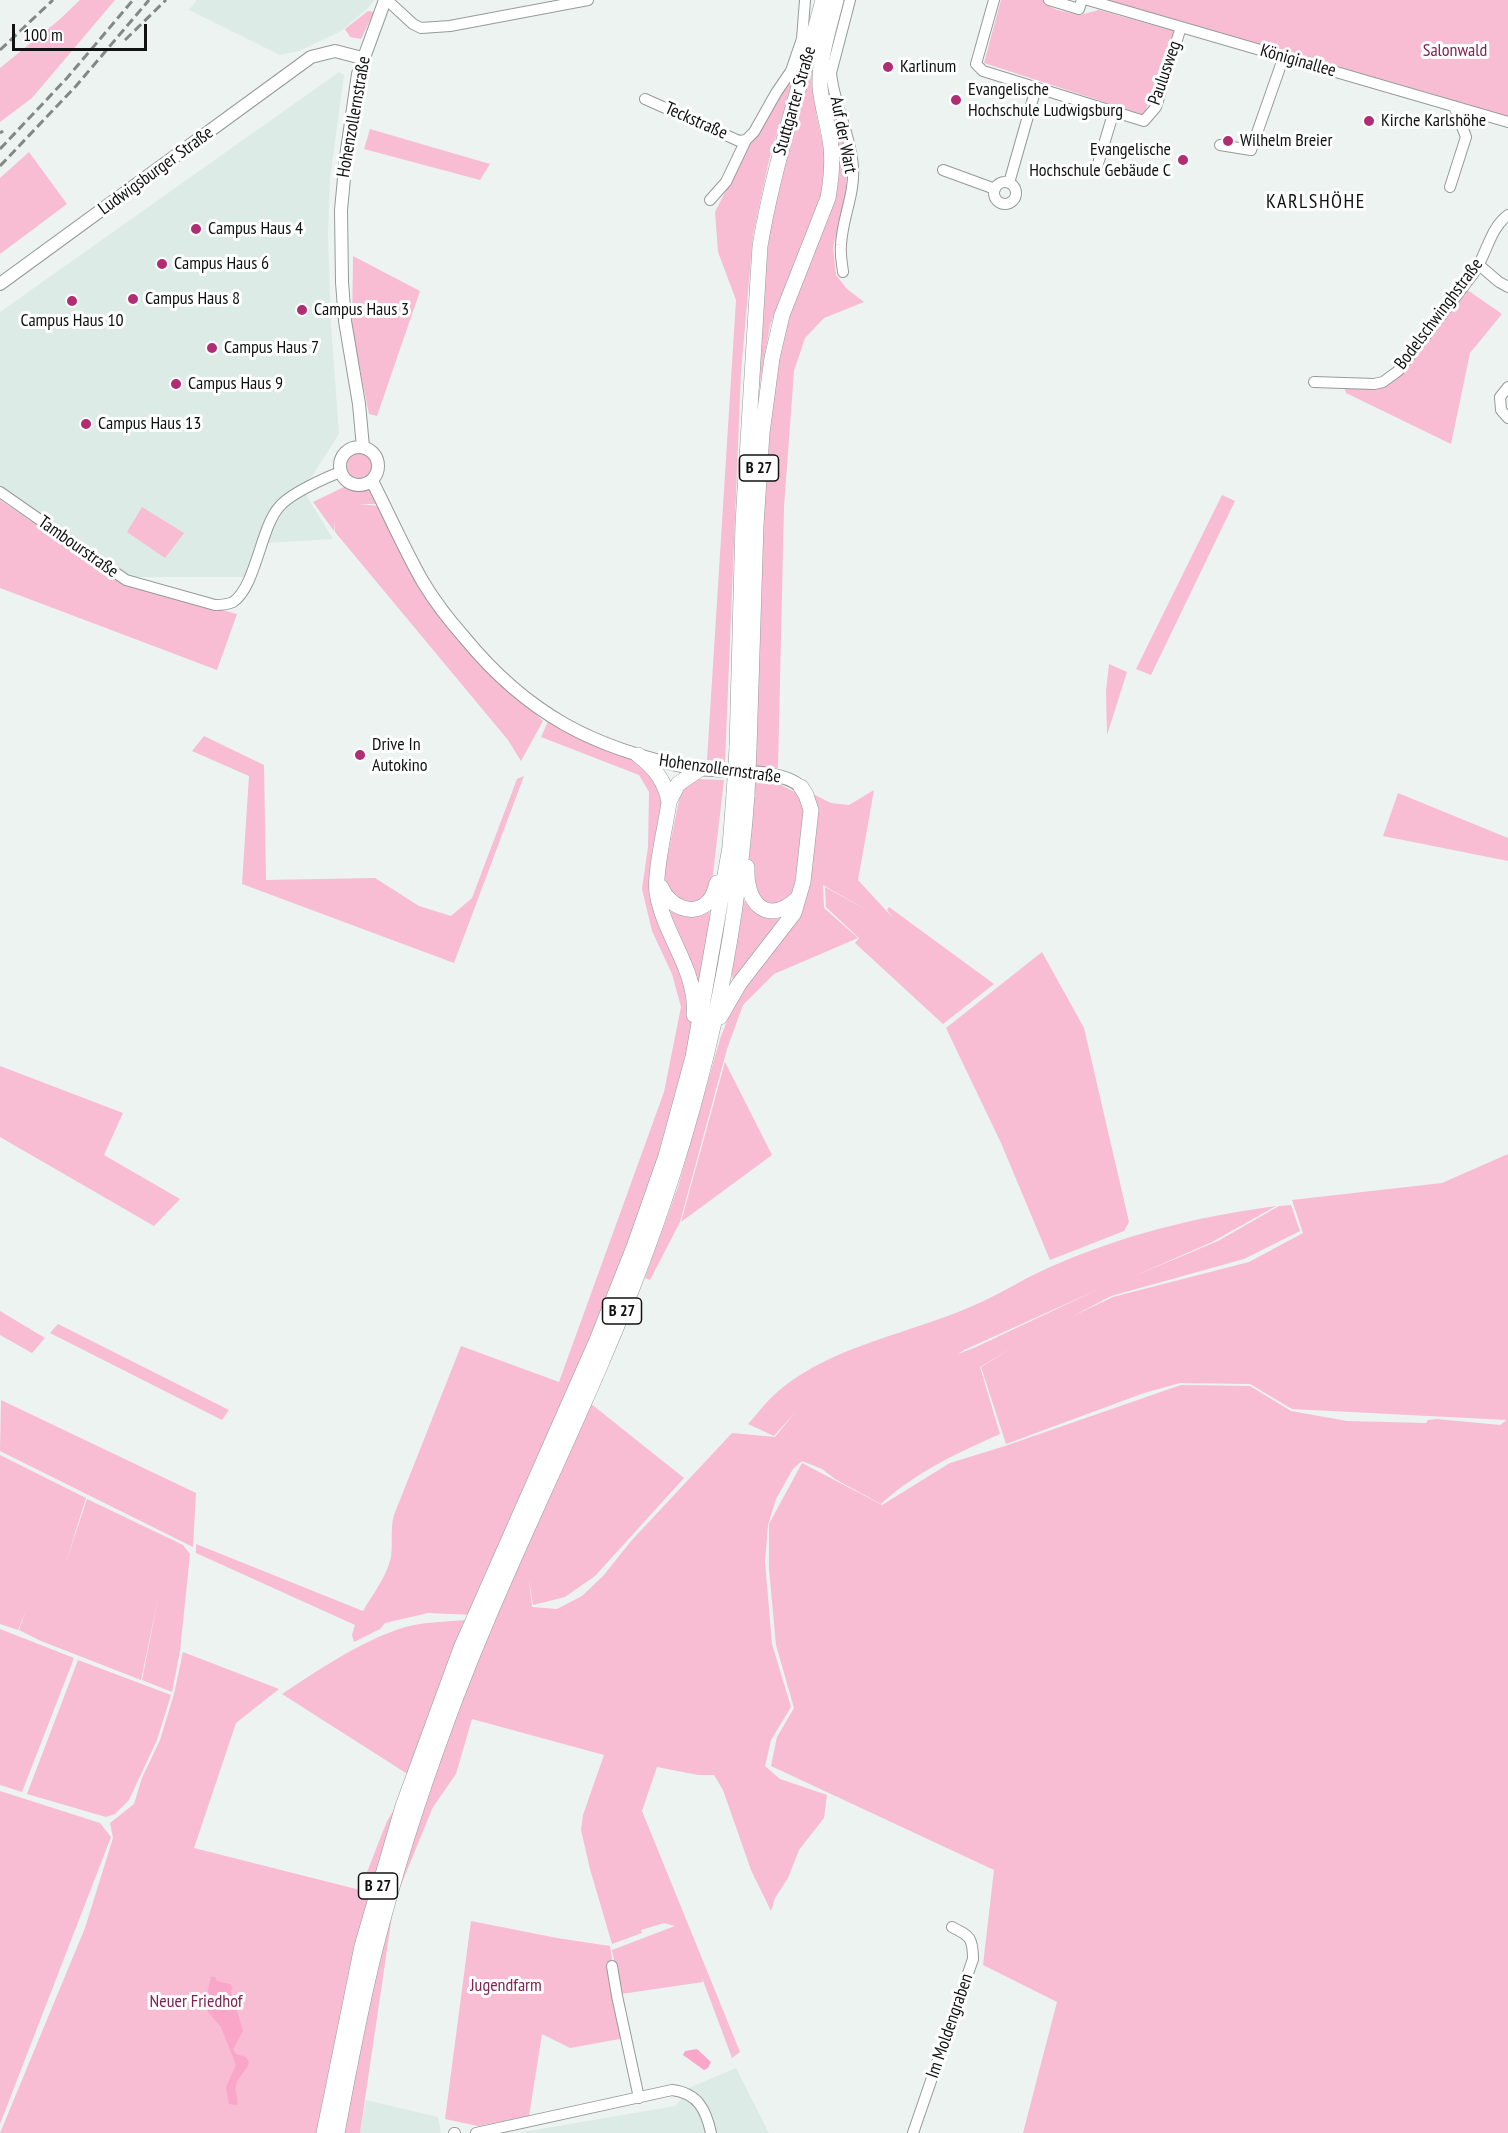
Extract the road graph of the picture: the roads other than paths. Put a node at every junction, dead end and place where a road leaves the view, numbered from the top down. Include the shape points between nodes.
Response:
1 (386, 0) edge
2 (588, 0) edge
3 (805, 0) edge
4 (823, 0) edge
5 (836, 0) edge
6 (850, 0) edge
7 (994, 0) edge
8 (1049, 0) edge
9 (1082, 0) edge
10 (1088, 0) edge
11 (1181, 27) junction
12 (1284, 56) junction
13 (362, 58) junction
14 (1036, 88) junction
15 (645, 99) dead end
16 (1454, 106) junction
17 (1114, 111) junction
18 (1508, 122) edge
19 (746, 140) junction
20 (1220, 145) dead end
21 (1096, 167) dead end
22 (943, 170) dead end
23 (1009, 183) junction
24 (1450, 187) dead end
25 (995, 189) junction
26 (710, 200) dead end
27 (1508, 215) edge
28 (1479, 266) junction
29 (843, 272) dead end
30 (0, 284) edge
31 (1508, 287) edge
32 (1314, 382) dead end
33 (1508, 387) edge
34 (1508, 418) edge
35 (363, 447) junction
36 (341, 472) junction
37 (372, 481) junction
38 (0, 492) edge
39 (743, 748) junction
40 (638, 756) junction
41 (700, 769) junction
42 (801, 787) joint
43 (669, 802) junction
44 (736, 848) junction
45 (658, 877) junction
46 (798, 898) junction
47 (713, 1029) junction
48 (693, 1058) junction
49 (497, 1580) junction
50 (468, 1650) junction
51 (952, 1927) dead end
52 (612, 1966) dead end
53 (639, 2098) junction
54 (324, 2133) edge
55 (337, 2133) edge
56 (476, 2133) edge
57 (711, 2133) edge
58 (913, 2133) edge

1 - 2 street via 422,28
1 - 13 main road, Hohenzollernstraße
3 - 19 street via 797,57
4 - 39 highway, Stuttgarter Straße / B 27 via 767,202 760,246 743,523
5 - 39 highway, Stuttgarter Straße / B 27 via 821,66 822,106 832,163 828,198 782,315 762,433
6 - 29 street, Auf der Wart via 831,73 853,167 841,244
7 - 14 street, Paulusweg via 976,64 983,71
8 - 9 street via 1080,9
10 - 11 street, Königinallee
11 - 12 street, Königinallee
11 - 17 street, Paulusweg via 1156,107 1144,121
12 - 16 street, Königinallee
12 - 20 street via 1251,150
13 - 30 main road, Ludwigsburger Straße via 335,51 311,57
13 - 35 main road, Hohenzollernstraße via 346,157 340,238 345,321
14 - 17 street, Paulusweg
14 - 23 street
15 - 19 street, Teckstraße via 739,141
16 - 18 street, Königinallee
16 - 24 street via 1466,137
17 - 21 street
19 - 26 street via 726,182
22 - 25 street
23 - 25 street via 1001,183
23 - 25 street via 1016,192 1010,202 998,201
27 - 28 street, Bodelschwinghstraße via 1492,234
28 - 31 street
28 - 32 street, Bodelschwinghstraße via 1391,376 1374,384
33 - 34 street via 1500,397 1501,410
35 - 36 main road via 345,454
35 - 37 main road via 373,453 378,464
36 - 37 main road via 354,484
36 - 38 street, Tambourstraße via 280,505 244,589 233,602 221,605 126,580
37 - 40 main road, Hohenzollernstraße via 425,585 482,660 550,717
39 - 44 highway, B 27, bridge
40 - 41 main road, Hohenzollernstraße
40 - 43 highway, B 27 via 653,766
41 - 42 main road, Hohenzollernstraße via 781,776
41 - 43 highway, B 27 via 678,784
42 - 46 highway, B 27 via 811,810
43 - 45 highway, B 27
44 - 45 highway, B 27 via 722,860 713,895 702,906 683,909 672,903 664,896
44 - 46 highway, B 27 via 747,861 748,888 760,907 771,912 781,910
44 - 47 highway, B 27 via 733,923
44 - 48 highway, B 27
45 - 48 highway, B 27 via 657,892 665,922 689,979 695,1008
46 - 47 highway, B 27 via 794,913 739,984
47 - 49 highway, B 27 via 676,1164 647,1250 604,1356
48 - 49 highway, B 27 via 666,1156 634,1247
49 - 50 highway, B 27
50 - 54 highway, B 27 via 409,1788 380,1878
50 - 55 highway, B 27 via 396,1873 371,1968
51 - 58 street, Im Moldengraben via 968,1934 973,1959
52 - 53 street
53 - 56 street
53 - 57 street via 672,2090 691,2095 704,2108

